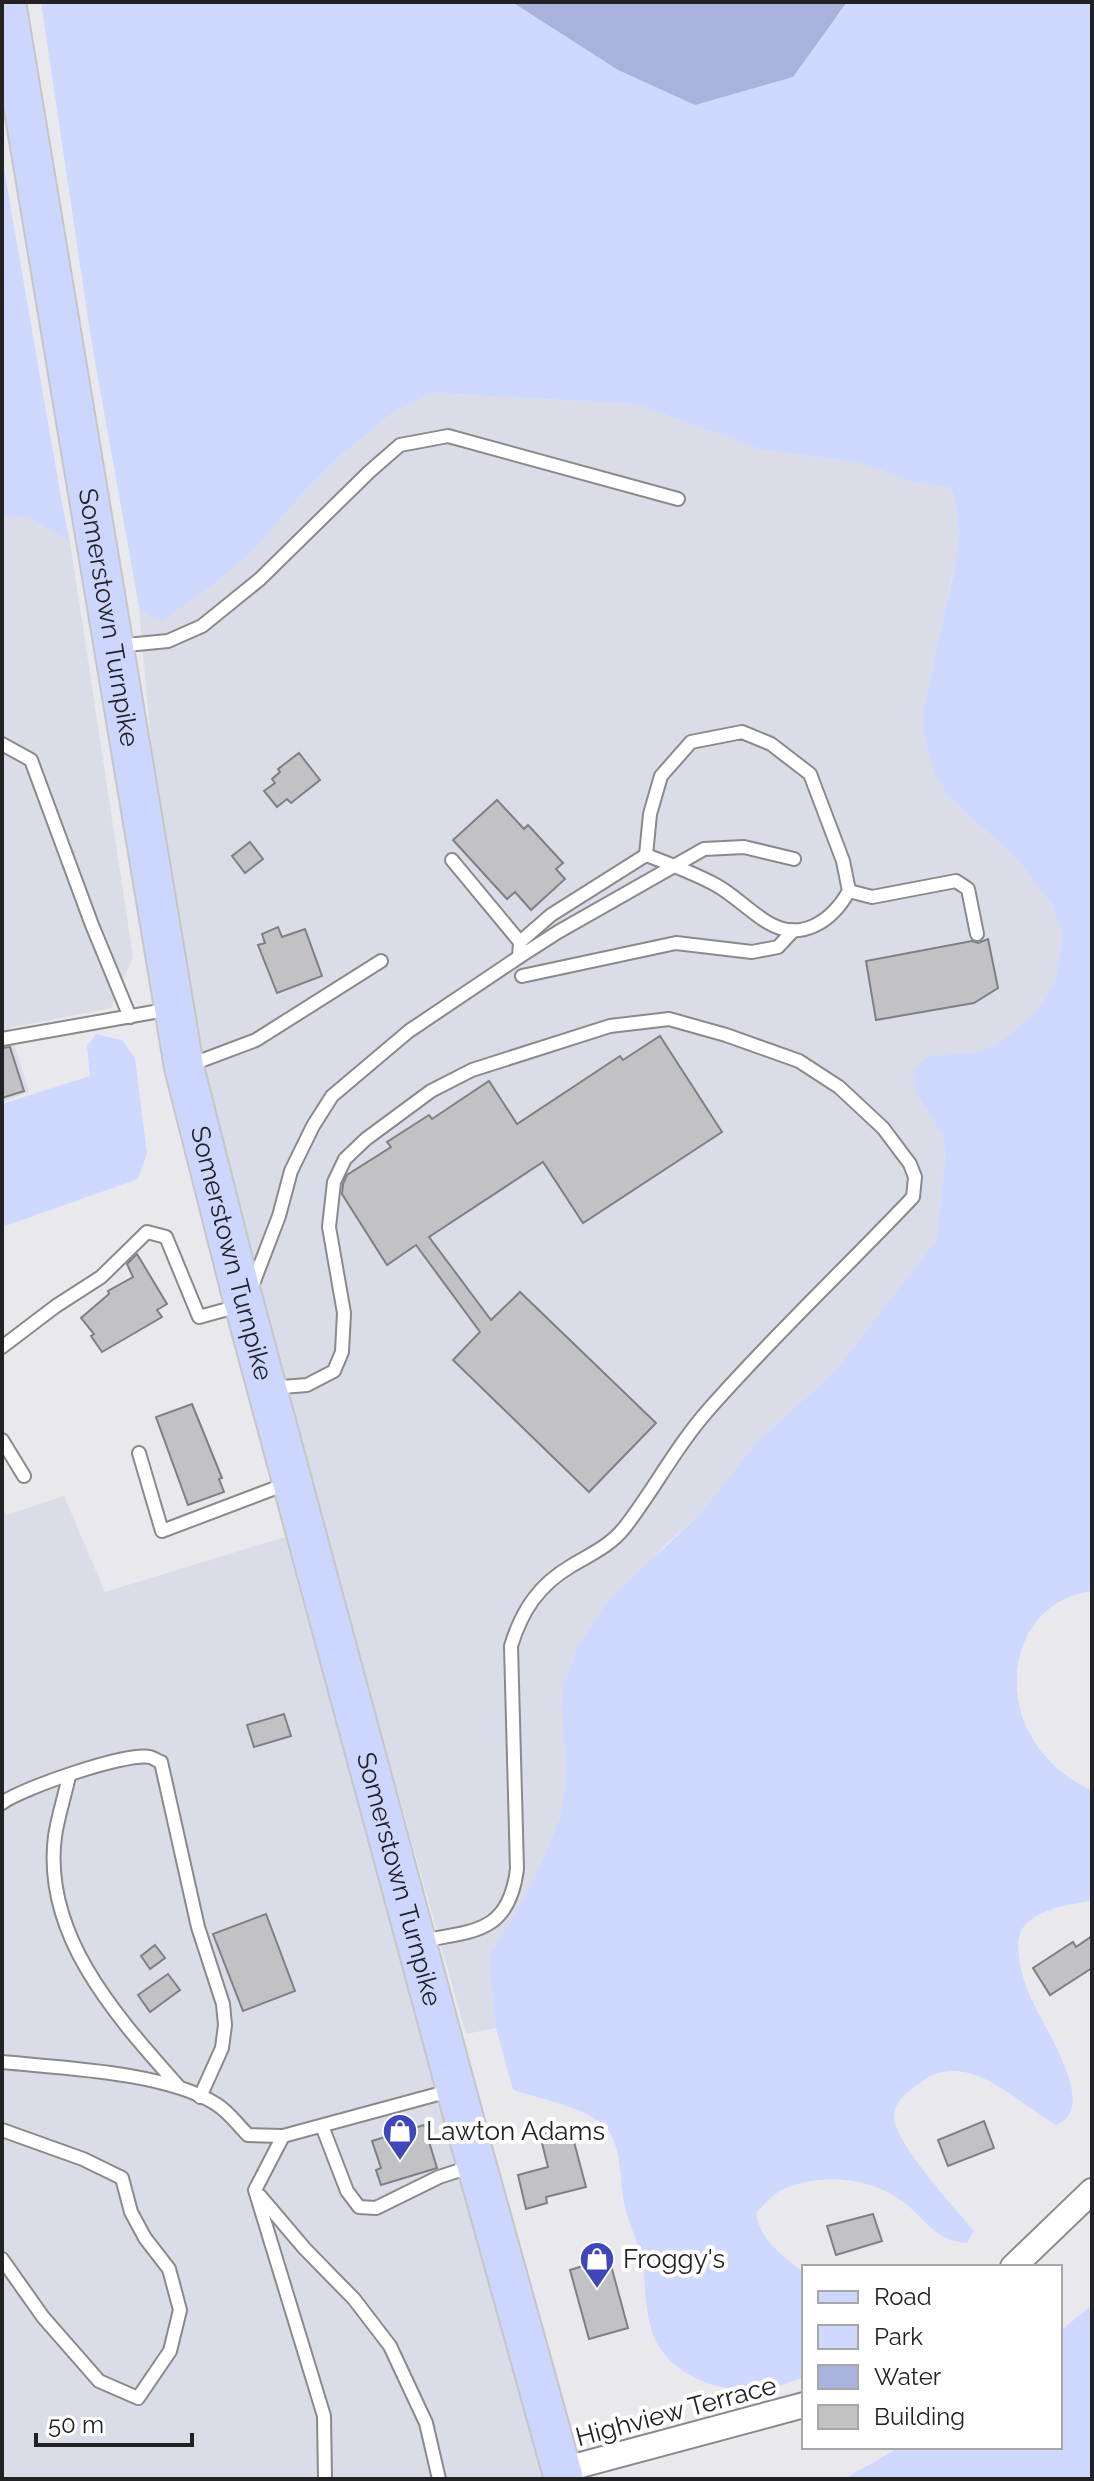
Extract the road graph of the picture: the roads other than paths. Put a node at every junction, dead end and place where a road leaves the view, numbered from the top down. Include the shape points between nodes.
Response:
1 (6, 2) edge
2 (678, 499) dead end
3 (113, 646) junction
4 (2, 744) edge
5 (646, 855) junction
6 (794, 859) dead end
7 (452, 860) dead end
8 (675, 866) junction
9 (849, 891) junction
10 (792, 932) junction
11 (977, 934) dead end
12 (520, 942) junction
13 (519, 957) junction
14 (381, 961) dead end
15 (522, 976) dead end
16 (174, 1008) junction
17 (130, 1017) junction
18 (2, 1039) edge
19 (184, 1067) junction
20 (245, 1305) junction
21 (2, 1347) edge
22 (268, 1389) junction
23 (2, 1440) edge
24 (139, 1453) dead end
25 (24, 1476) dead end
26 (293, 1481) junction
27 (69, 1776) junction
28 (2, 1803) edge
29 (418, 1941) junction
30 (2, 2062) edge
31 (179, 2087) junction
32 (456, 2089) junction
33 (200, 2097) junction
34 (322, 2126) junction
35 (2, 2130) edge
36 (283, 2136) junction
37 (476, 2165) junction
38 (255, 2190) junction
39 (1092, 2191) edge
40 (2, 2259) edge
41 (1015, 2265) edge
42 (802, 2406) edge
43 (563, 2475) edge
44 (325, 2479) edge
45 (439, 2479) edge

1 - 3 main road, Somerstown Turnpike
2 - 3 lane via 448,436 400,445 260,579 202,626 168,641
3 - 16 main road, Somerstown Turnpike
4 - 17 lane via 31,760
5 - 8 lane
5 - 9 lane via 661,776 691,742 742,732 771,744 810,774
5 - 12 lane via 551,915
6 - 8 lane via 744,847 704,849
7 - 12 lane
8 - 10 lane
8 - 13 lane
9 - 10 lane via 838,909 815,927
9 - 11 lane via 872,897 956,881 968,889
10 - 15 lane via 778,947 752,952 676,943
12 - 13 lane
13 - 20 lane via 409,1031 332,1096 291,1171
14 - 19 lane via 256,1040
16 - 17 lane
16 - 19 main road, Somerstown Turnpike
17 - 18 lane
19 - 20 main road, Somerstown Turnpike
20 - 21 lane via 199,1317 166,1237 147,1232 101,1277
20 - 22 main road, Somerstown Turnpike
22 - 26 main road, Somerstown Turnpike
22 - 29 lane via 307,1385 334,1371 342,1352 344,1313 329,1227 334,1182 345,1159 431,1091 472,1070 610,1026 669,1019 799,1061 839,1087 883,1128 915,1177 913,1197 710,1407 625,1527 608,1545 548,1581 531,1601 511,1646 515,1890 493,1921 478,1931
23 - 25 lane
24 - 26 lane via 162,1531
26 - 29 main road, Somerstown Turnpike
27 - 28 lane via 23,1790
27 - 31 lane via 55,1837 57,1900 84,1968
27 - 33 lane via 121,1760 149,1757 161,1762 198,1927 223,2004 222,2048
29 - 32 main road, Somerstown Turnpike
30 - 31 lane
31 - 33 lane
32 - 34 lane
32 - 37 main road, Somerstown Turnpike
33 - 36 lane via 217,2105 248,2135
34 - 36 lane
34 - 37 lane via 347,2191 359,2207 376,2208
35 - 40 lane via 122,2178 131,2212 169,2269 180,2310 170,2351 138,2398 99,2381 43,2317
36 - 38 lane
37 - 43 main road, Somerstown Turnpike
38 - 44 lane via 324,2416
38 - 45 lane via 390,2346 426,2423
39 - 41 street
42 - 43 street, Highview Terrace

